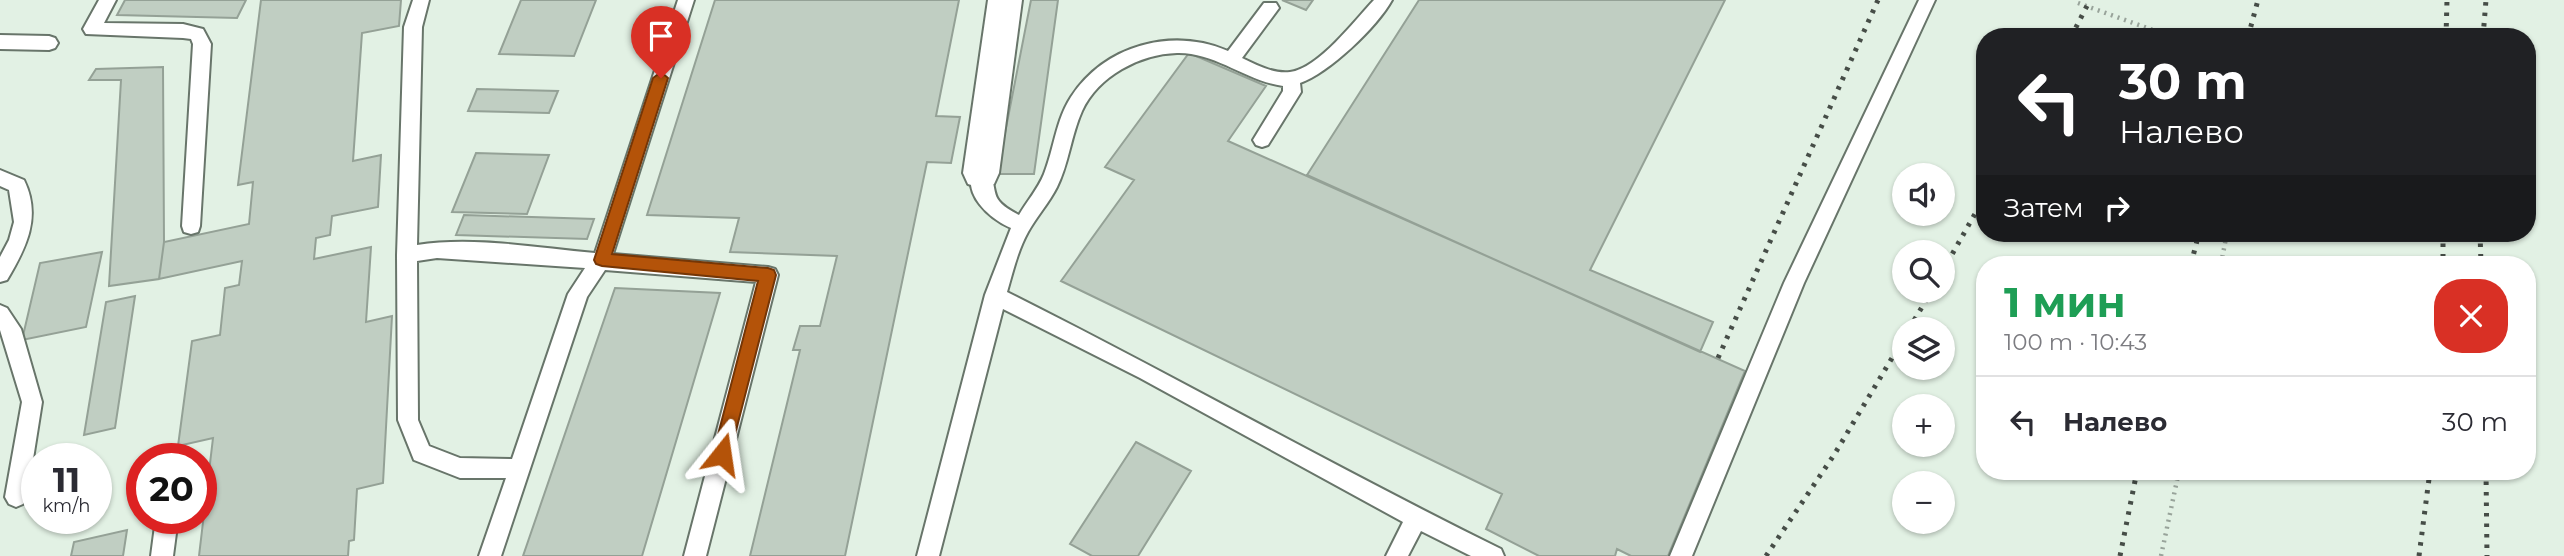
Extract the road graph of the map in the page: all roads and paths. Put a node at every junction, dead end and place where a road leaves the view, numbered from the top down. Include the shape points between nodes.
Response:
1 (108, 0) edge
2 (421, 0) edge
3 (686, 0) edge
4 (1005, 0) edge
5 (1384, 0) edge
6 (1927, 0) edge
7 (2078, 3) dead end
8 (1270, 8) dead end
9 (2147, 28) edge
10 (0, 42) edge
11 (49, 43) dead end
12 (1231, 60) junction
13 (1291, 79) junction
14 (1262, 140) dead end
15 (981, 173) joint
16 (0, 178) edge
17 (1022, 225) junction
18 (191, 226) dead end
19 (407, 254) junction
20 (602, 260) junction
21 (0, 274) edge
22 (995, 295) junction
23 (0, 314) edge
24 (519, 469) junction
25 (2177, 480) edge
26 (16, 497) dead end
27 (1416, 518) junction
28 (165, 534) edge
29 (162, 556) edge
30 (490, 556) edge
31 (695, 556) edge
32 (928, 556) edge
33 (1396, 556) edge
34 (1493, 556) edge
35 (1681, 556) edge
36 (2161, 556) edge

1 - 18 lane via 92,29 183,31 197,34 202,44
2 - 19 lane via 413,26
3 - 20 lane
4 - 15 street
5 - 13 lane via 1311,71
6 - 35 lane via 1794,283
7 - 9 path
8 - 12 lane
10 - 11 lane
12 - 13 lane via 1269,76
12 - 17 lane via 1200,48 1171,44 1136,53 1108,71 1077,104 1049,184
13 - 14 lane via 1292,92
15 - 17 lane via 981,194 997,213
16 - 21 lane via 17,185 25,216 18,244
17 - 22 lane
19 - 20 lane via 477,250
19 - 24 lane via 408,420 421,453 460,468
20 - 24 lane via 578,293
20 - 31 lane via 768,275
22 - 27 lane
22 - 32 lane
23 - 26 lane via 11,329 32,402
24 - 30 lane
25 - 36 path
27 - 33 lane
27 - 34 lane
28 - 29 lane

